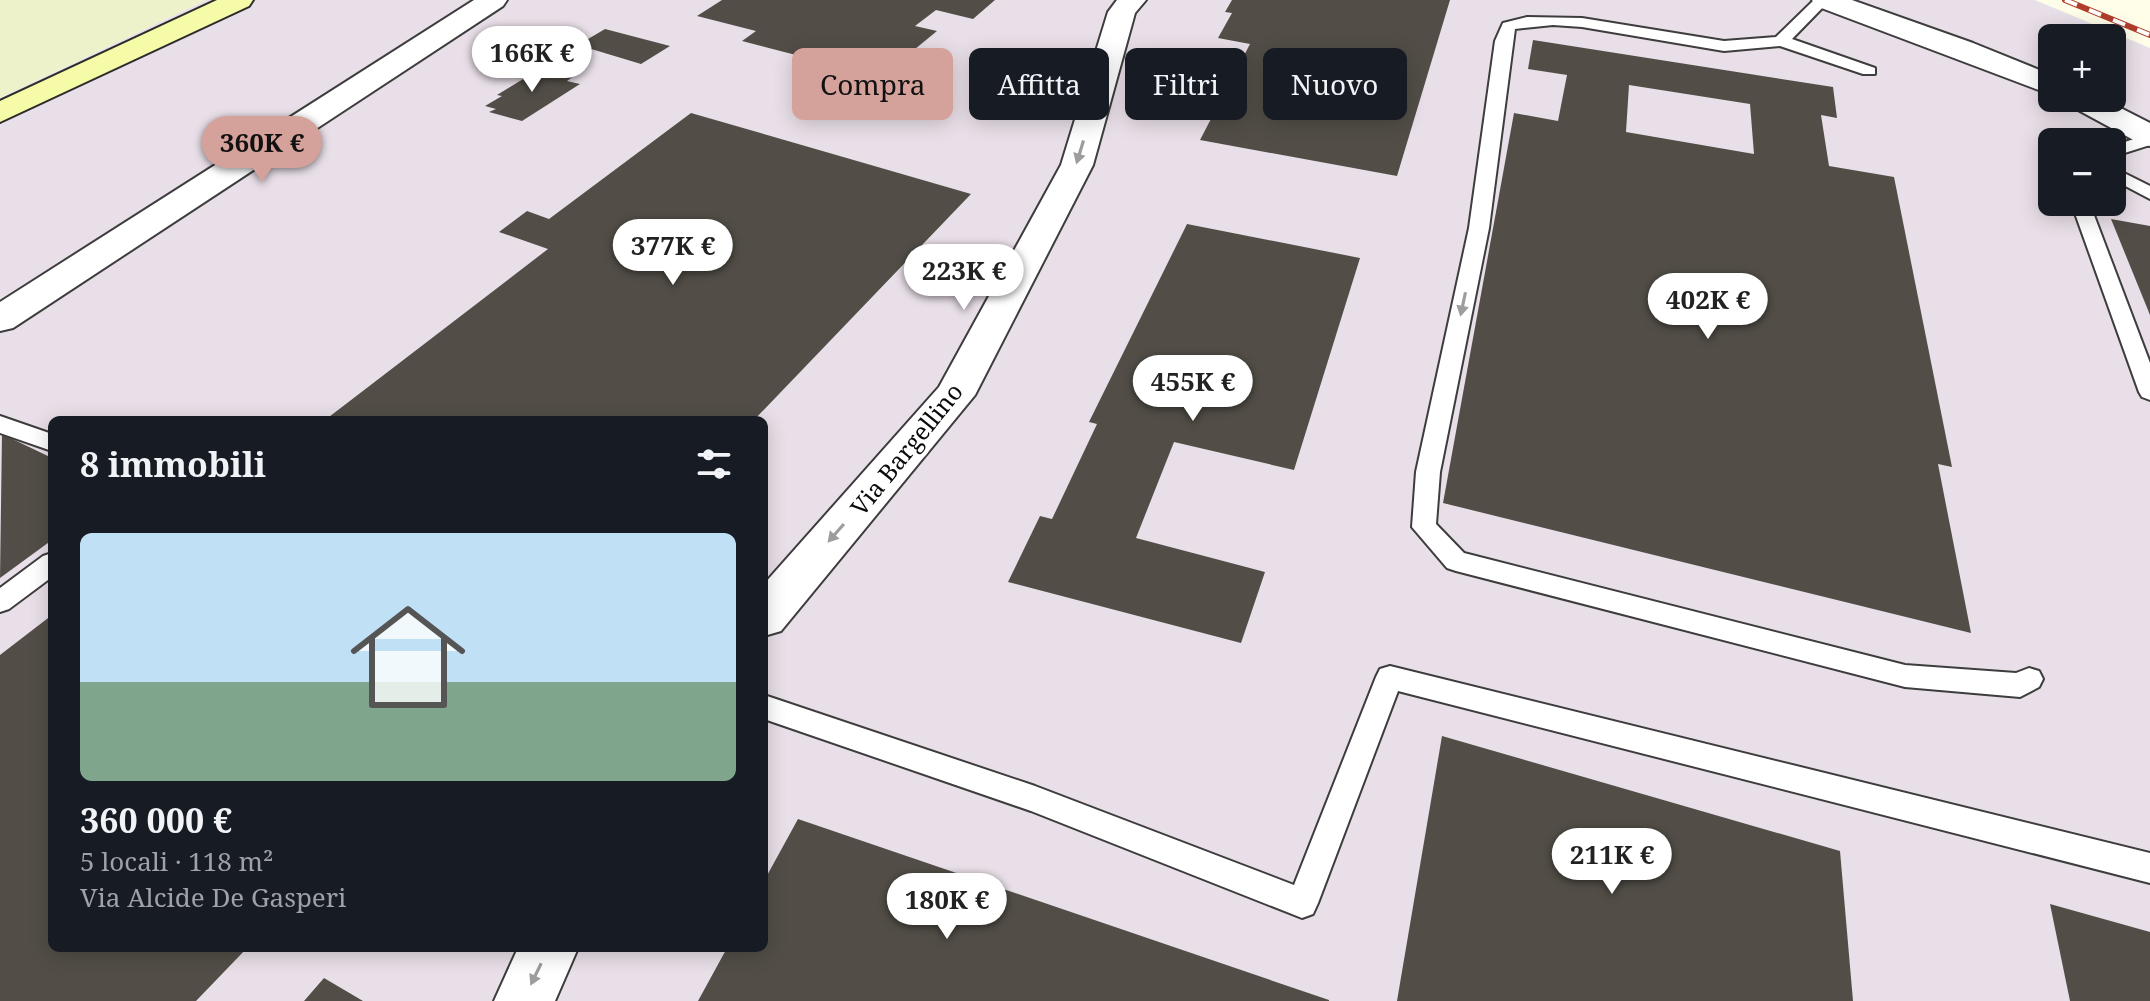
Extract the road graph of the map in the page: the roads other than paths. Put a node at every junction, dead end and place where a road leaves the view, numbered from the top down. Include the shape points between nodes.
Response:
1 (239, 0) edge
2 (493, 0) edge
3 (1132, 0) edge
4 (1824, 0) edge
5 (1781, 41) junction
6 (1869, 71) dead end
7 (2038, 80) edge
8 (2104, 112) edge
9 (0, 113) edge
10 (2150, 137) edge
11 (2126, 146) edge
12 (2126, 180) edge
13 (2150, 193) edge
14 (2085, 216) edge
15 (0, 319) edge
16 (2150, 392) edge
17 (0, 424) edge
18 (48, 442) edge
19 (48, 566) edge
20 (0, 602) edge
21 (768, 612) edge
22 (2029, 679) dead end
23 (768, 708) edge
24 (2150, 868) edge
25 (547, 952) edge
26 (524, 1001) edge

1 - 9 main road
2 - 15 street
3 -> 21 street, Via Bargellino via 1122,12 1077,165 955,395
4 - 5 lane
4 - 7 street
5 - 6 lane
5 -> 22 lane via 1724,46 1555,20 1523,20 1508,26 1479,228 1428,472 1424,527 1456,561 1905,676 2020,685
8 - 10 street
10 - 11 lane
12 - 13 lane
14 - 16 lane
17 - 18 lane
19 - 20 lane
23 - 24 lane via 1035,799 1302,903 1390,677
25 -> 26 street

